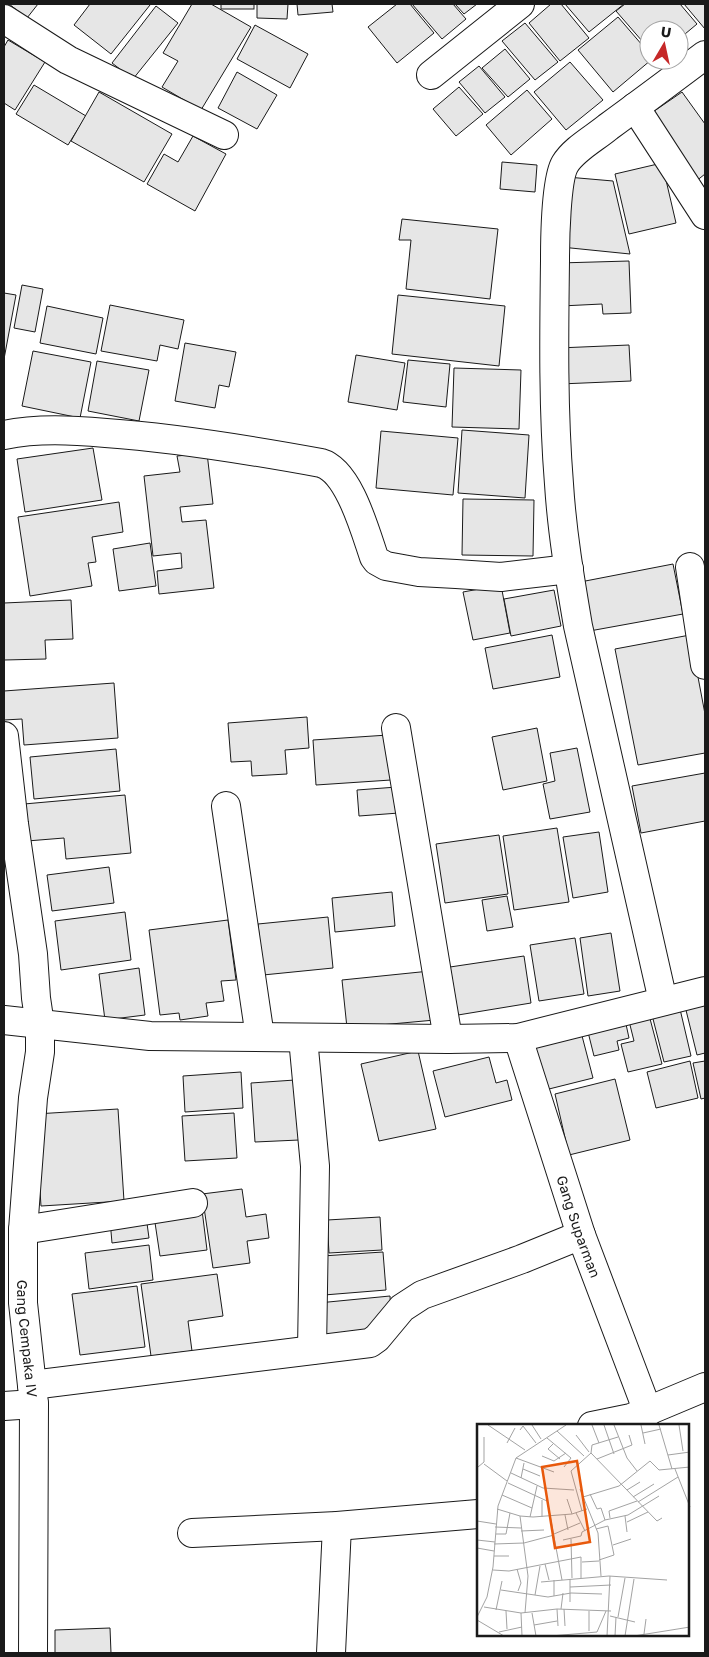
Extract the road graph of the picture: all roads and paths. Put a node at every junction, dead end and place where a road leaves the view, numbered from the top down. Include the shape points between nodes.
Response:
1 (520, 4) edge
2 (4, 20) edge
3 (705, 55) edge
4 (431, 75) dead end
5 (635, 107) junction
6 (224, 135) dead end
7 (705, 215) edge
8 (4, 434) edge
9 (690, 567) dead end
10 (569, 569) junction
11 (705, 665) edge
12 (396, 728) dead end
13 (4, 736) edge
14 (226, 806) dead end
15 (705, 992) edge
16 (663, 1001) junction
17 (4, 1020) edge
18 (40, 1025) junction
19 (260, 1037) junction
20 (303, 1038) junction
21 (518, 1038) junction
22 (448, 1039) junction
23 (193, 1203) dead end
24 (23, 1230) junction
25 (581, 1234) junction
26 (312, 1350) junction
27 (705, 1387) edge
28 (33, 1395) junction
29 (4, 1406) edge
30 (648, 1412) junction
31 (602, 1424) edge
32 (477, 1514) edge
33 (337, 1526) junction
34 (192, 1533) dead end
35 (32, 1653) edge
36 (331, 1653) edge

1 - 4 street
2 - 6 street via 68,60
3 - 5 street
5 - 7 street
5 - 10 street via 572,156 565,165 560,185 555,245 554,408
8 - 10 street via 29,430 73,430 132,434 321,463 335,470 341,478 374,557 386,566 419,572 501,576
9 - 11 street
10 - 16 street via 578,626
12 - 22 street
13 - 18 street, Gang Cempaka IV
14 - 19 street
15 - 16 street
16 - 21 street
17 - 18 street
18 - 19 street via 150,1036
18 - 24 street, Gang Cempaka IV
19 - 20 street
20 - 22 street
20 - 26 street via 315,1166
21 - 22 street
21 - 25 street, Gang Suparman
23 - 24 street
24 - 28 street, Gang Cempaka IV via 23,1304
25 - 26 street via 422,1295 402,1308 370,1343
25 - 30 street, Gang Suparman
26 - 28 street
27 - 30 street
28 - 29 street
28 - 35 street, Gang Cempaka IV
30 - 31 street
32 - 33 street
33 - 34 street
33 - 36 street

